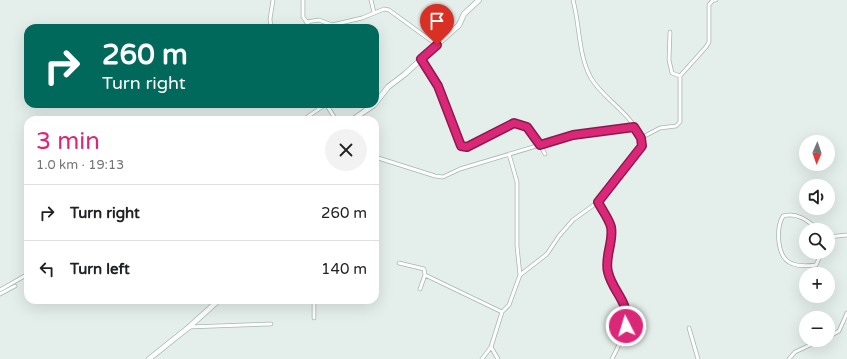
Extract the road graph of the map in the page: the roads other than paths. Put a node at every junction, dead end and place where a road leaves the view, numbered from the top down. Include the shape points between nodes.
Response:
1 (273, 0) edge
2 (303, 0) edge
3 (371, 0) edge
4 (478, 0) edge
5 (573, 0) edge
6 (716, 0) edge
7 (374, 13) junction
8 (306, 22) joint
9 (271, 24) edge
10 (329, 24) edge
11 (336, 24) edge
12 (670, 32) dead end
13 (437, 45) junction
14 (421, 59) junction
15 (680, 76) junction
16 (379, 99) edge
17 (320, 108) edge
18 (370, 108) edge
19 (367, 110) joint
20 (309, 116) edge
21 (358, 116) edge
22 (634, 127) junction
23 (641, 138) junction
24 (540, 145) junction
25 (509, 154) junction
26 (545, 154) dead end
27 (379, 158) edge
28 (598, 202) junction
29 (810, 223) edge
30 (847, 235) edge
31 (835, 236) edge
32 (819, 259) edge
33 (398, 263) dead end
34 (425, 275) junction
35 (520, 275) junction
36 (24, 276) edge
37 (15, 286) dead end
38 (420, 289) dead end
39 (0, 290) edge
40 (0, 294) edge
41 (214, 304) edge
42 (314, 304) edge
43 (502, 312) junction
44 (847, 313) edge
45 (314, 318) dead end
46 (271, 324) dead end
47 (189, 327) junction
48 (689, 328) dead end
49 (835, 333) edge
50 (491, 347) junction
51 (805, 347) edge
52 (613, 358) edge
53 (149, 359) edge
54 (482, 359) edge
55 (498, 359) edge
56 (698, 359) edge
57 (789, 359) edge

1 - 9 street
2 - 8 street via 303,17
3 - 7 street
4 - 13 street via 464,14 459,25
5 - 22 street via 584,59 591,78
6 - 15 street via 712,0 709,5 709,42
7 - 11 street
7 - 13 street via 389,10
8 - 10 street via 319,20
12 - 15 street via 669,60 672,73
13 - 14 street
14 - 16 street via 388,87
14 - 24 street via 438,86 461,146 467,147 514,123 527,127
15 - 23 street via 680,122 676,126 660,128
17 - 20 street
18 - 19 street
19 - 21 street
22 - 23 street
22 - 24 street via 573,135
23 - 28 street via 642,146
24 - 25 street
24 - 26 street
25 - 27 street via 443,176 435,176
25 - 35 street via 516,182
28 - 35 street via 573,220 547,254
28 - 52 street via 610,226 607,270 621,295 628,316
29 - 32 street via 801,216 783,216 779,236 782,251 788,262 793,264 816,265
30 - 31 street
33 - 34 street via 424,269
34 - 38 street
34 - 43 street
35 - 43 street via 510,305
36 - 39 street
37 - 40 street
41 - 47 street
42 - 45 street
43 - 50 street
44 - 49 street via 839,331
46 - 47 street
47 - 53 street
48 - 56 street
50 - 54 street
50 - 55 street
51 - 57 street via 794,352

